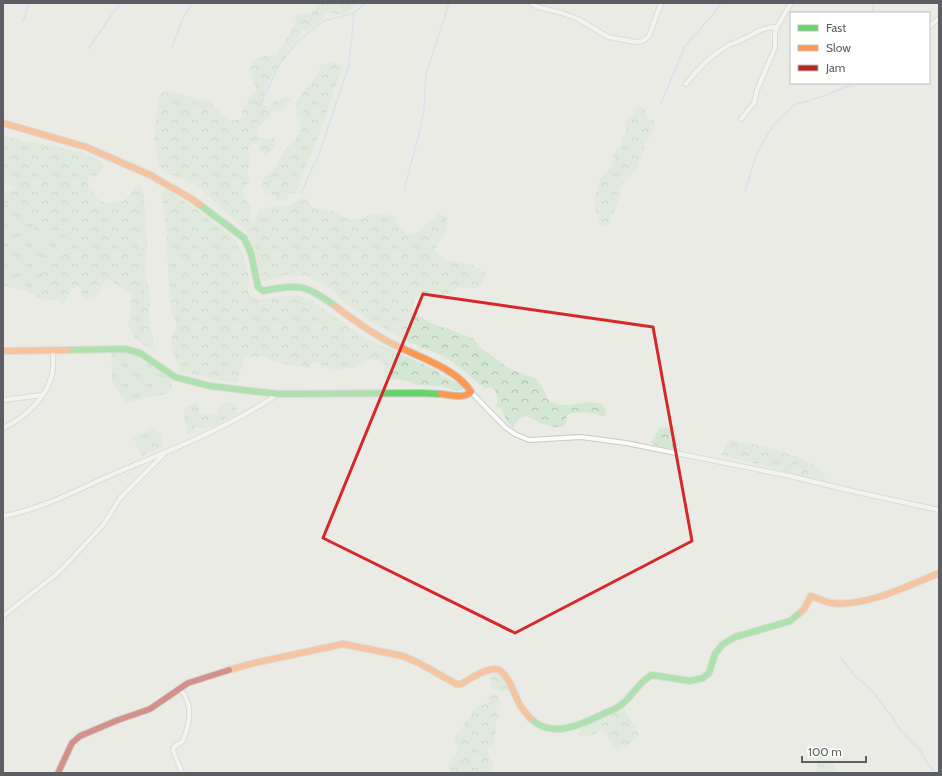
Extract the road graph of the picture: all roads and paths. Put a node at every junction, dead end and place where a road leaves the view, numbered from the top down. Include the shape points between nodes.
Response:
1 (531, 3) edge
2 (661, 3) edge
3 (791, 3) edge
4 (939, 18) edge
5 (930, 25) edge
6 (777, 27) junction
7 (686, 84) dead end
8 (740, 119) dead end
9 (3, 123) edge
10 (54, 350) junction
11 (3, 351) edge
12 (471, 392) junction
13 (278, 394) junction
14 (42, 395) junction
15 (3, 400) edge
16 (3, 428) edge
17 (167, 451) junction
18 (939, 510) edge
19 (3, 516) edge
20 (939, 573) edge
21 (3, 616) edge
22 (179, 688) junction
23 (58, 773) edge
24 (182, 773) edge

1 - 2 street via 578,20 608,37 636,42 643,41 649,36
3 - 6 street
4 - 5 street
6 - 7 street via 764,28 718,52 707,60
6 - 8 street via 775,48 754,103
9 - 12 main road via 86,147 165,183 244,238 251,253 260,289 263,291 294,286 309,290 368,330 465,383
10 - 11 main road
10 - 13 main road via 125,349 140,353 175,377 184,380 210,386
10 - 14 street via 52,374
12 - 13 main road via 462,396 421,393
12 - 18 street via 505,427 529,440 581,437 626,443 790,476
13 - 17 street via 218,429
14 - 15 street
14 - 16 street via 28,412
17 - 19 street via 54,500
17 - 21 street via 120,498 104,524 59,572
20 - 22 main road via 875,598 845,604 832,604 811,596 804,609 790,621 735,637 723,644 715,654 708,673 702,678 690,681 652,675 643,680 624,704 587,723 561,729 542,726 528,717 506,675 500,669 492,669 456,684 403,656 343,644 254,663 206,676
22 - 23 main road via 150,709 80,736 72,743
22 - 24 street via 188,703 190,714 183,741 173,750

